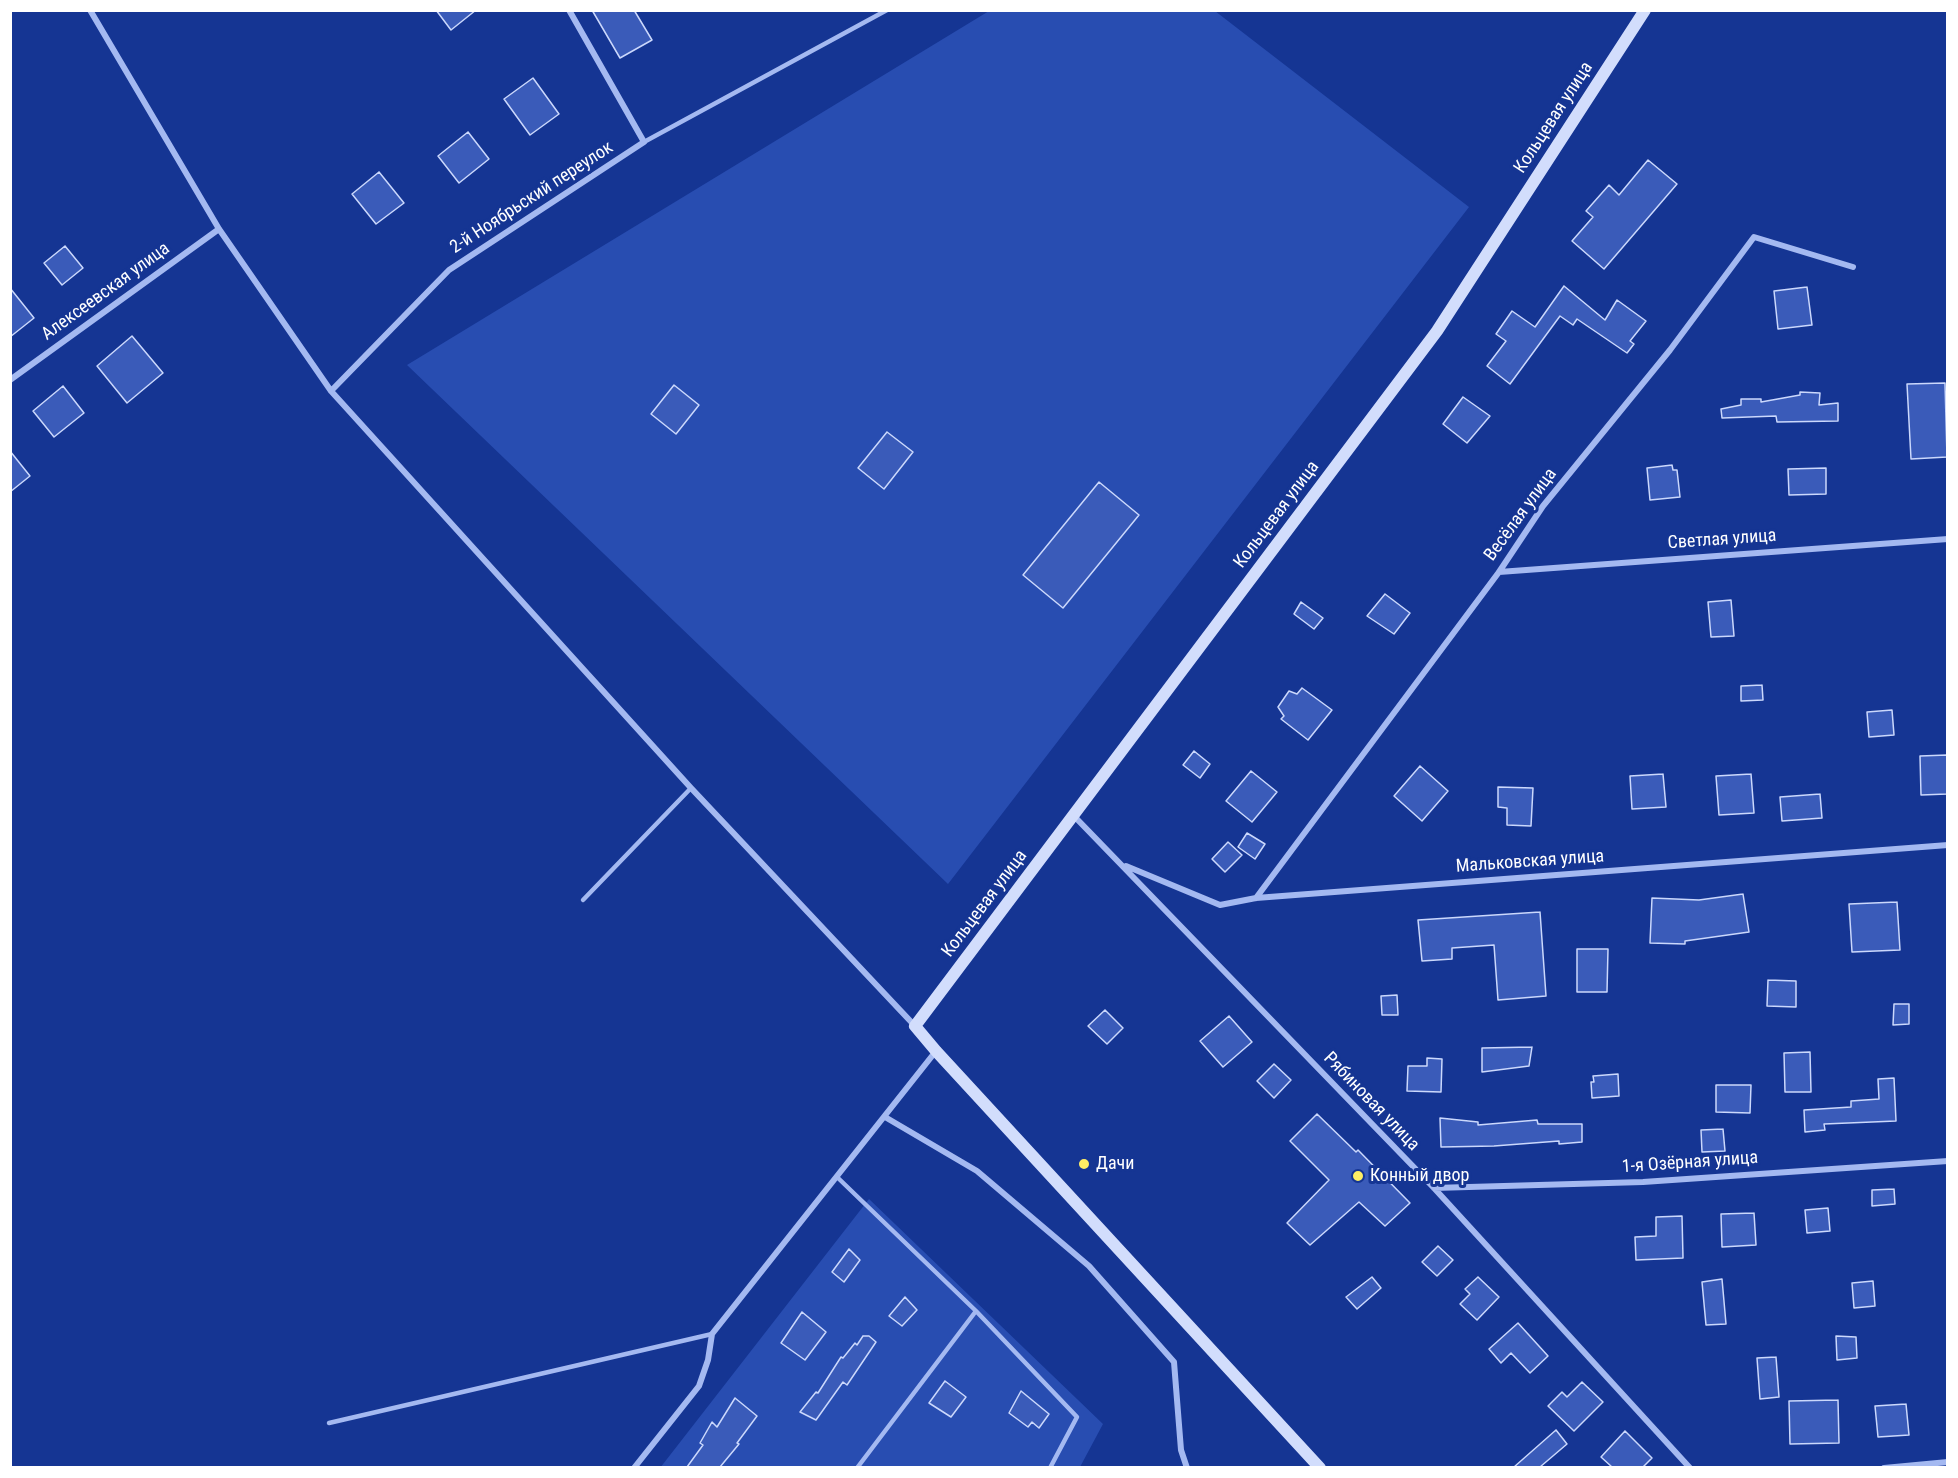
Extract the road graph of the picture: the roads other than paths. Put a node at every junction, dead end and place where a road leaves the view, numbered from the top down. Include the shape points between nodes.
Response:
1 (90, 10) edge
2 (569, 10) edge
3 (887, 10) edge
4 (1645, 10) edge
5 (645, 142) junction
6 (219, 229) junction
7 (1852, 267) dead end
8 (10, 380) edge
9 (331, 391) junction
10 (1947, 539) edge
11 (1499, 572) junction
12 (691, 788) junction
13 (1073, 815) junction
14 (1947, 845) edge
15 (1122, 865) junction
16 (1256, 898) junction
17 (583, 900) dead end
18 (915, 1026) junction
19 (936, 1052) junction
20 (885, 1117) junction
21 (1947, 1161) edge
22 (837, 1176) junction
23 (1434, 1188) junction
24 (976, 1311) junction
25 (712, 1334) junction
26 (329, 1423) dead end
27 (1947, 1462) edge
28 (634, 1467) edge
29 (857, 1467) edge
30 (1050, 1467) edge
31 (1187, 1467) edge
32 (1320, 1467) edge
33 (1690, 1467) edge
34 (1884, 1467) edge

1 - 6 street
2 - 5 street
3 - 5 lane
4 - 13 street, Кольцевая улица via 1437,331
5 - 9 street, 2-й Ноябрьский переулок via 449,270
6 - 8 street, Алексеевская улица
6 - 9 street
7 - 11 street, Весёлая улица via 1754,237 1670,350 1543,506
9 - 12 street
10 - 11 street, Светлая улица
11 - 16 street, Весёлая улица
12 - 17 lane
12 - 18 street
13 - 15 street, Рябиновая улица
13 - 18 street, Кольцевая улица
14 - 16 street, Мальковская улица
15 - 16 street, Мальковская улица via 1220,905
15 - 23 street, Рябиновая улица
18 - 19 street
19 - 20 street
19 - 32 street
20 - 22 street
20 - 31 street via 977,1171 1089,1266 1174,1362 1181,1450
21 - 23 street, 1-я Озёрная улица via 1643,1182
22 - 24 lane
22 - 25 street
23 - 33 street, Рябиновая улица
24 - 29 lane
24 - 30 lane via 1077,1417
25 - 26 lane
25 - 28 street via 699,1386
27 - 34 street

